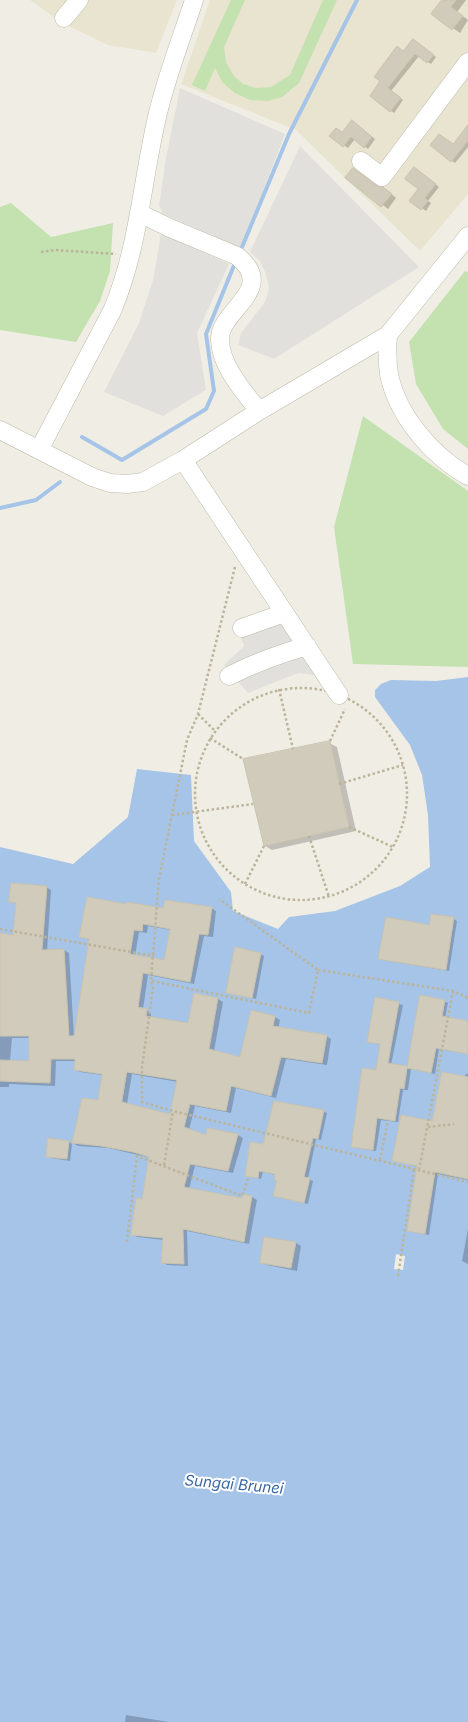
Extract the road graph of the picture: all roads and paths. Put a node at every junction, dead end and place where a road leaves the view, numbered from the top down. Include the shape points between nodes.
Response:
1 (79, 0) edge
2 (194, 0) edge
3 (64, 18) dead end
4 (468, 62) edge
5 (360, 161) dead end
6 (139, 213) junction
7 (466, 242) edge
8 (40, 252) dead end
9 (131, 254) junction
10 (388, 335) junction
11 (259, 411) junction
12 (0, 430) edge
13 (39, 450) junction
14 (183, 460) junction
15 (468, 476) edge
16 (240, 547) junction
17 (284, 613) junction
18 (242, 628) dead end
19 (306, 646) junction
20 (229, 676) dead end
21 (279, 689) junction
22 (344, 697) junction
23 (198, 714) junction
24 (215, 731) junction
25 (210, 738) junction
26 (330, 741) dead end
27 (293, 749) dead end
28 (243, 759) dead end
29 (403, 765) junction
30 (339, 784) dead end
31 (253, 804) dead end
32 (196, 810) junction
33 (172, 815) junction
34 (349, 827) dead end
35 (310, 836) dead end
36 (264, 846) dead end
37 (393, 847) junction
38 (245, 884) junction
39 (329, 897) junction
40 (219, 899) dead end
41 (0, 930) edge
42 (154, 956) junction
43 (318, 970) junction
44 (152, 980) junction
45 (453, 991) junction
46 (468, 998) edge
47 (173, 1111) junction
48 (388, 1120) dead end
49 (454, 1124) dead end
50 (428, 1127) junction
51 (380, 1161) junction
52 (164, 1166) junction
53 (414, 1169) junction
54 (419, 1170) junction
55 (249, 1176) dead end
56 (468, 1182) edge
57 (127, 1242) dead end
58 (398, 1276) dead end

1 - 3 street
2 - 6 street via 158,114
4 - 5 street via 382,178
6 - 9 street
6 - 11 street via 245,262 250,271 250,290 224,325 220,348 238,384
7 - 10 street
8 - 9 path
9 - 13 street via 112,311
10 - 11 street
10 - 15 street via 390,376 400,406 439,456
11 - 14 street
12 - 13 street
13 - 14 street via 110,483 143,482
14 - 16 street
16 - 17 street
16 - 23 path
17 - 18 street
17 - 19 street
19 - 20 street via 260,661
19 - 22 street
21 - 22 path via 306,687
21 - 24 path via 256,697 232,712
21 - 27 path
22 - 26 path
22 - 29 path via 373,716 390,736
23 - 24 path
23 - 33 path via 187,740
24 - 25 path
25 - 28 path
25 - 32 path via 201,757 195,786
29 - 30 path
29 - 37 path via 406,809
31 - 32 path
32 - 33 path
32 - 38 path via 206,840 222,865
33 - 42 path via 159,879
34 - 37 path
35 - 39 path
36 - 38 path
37 - 39 path via 378,868 355,885
38 - 39 path via 275,897 301,900
40 - 43 path
41 - 42 path
42 - 44 path
43 - 44 path via 309,1013
43 - 45 path
44 - 47 path via 142,1067 142,1102
45 - 46 path
45 - 50 path
47 - 51 path
47 - 52 path
48 - 51 path
49 - 50 path
50 - 54 path
51 - 53 path
52 - 55 path via 242,1196
52 - 57 path via 137,1156
53 - 54 path
53 - 58 path
54 - 56 path

